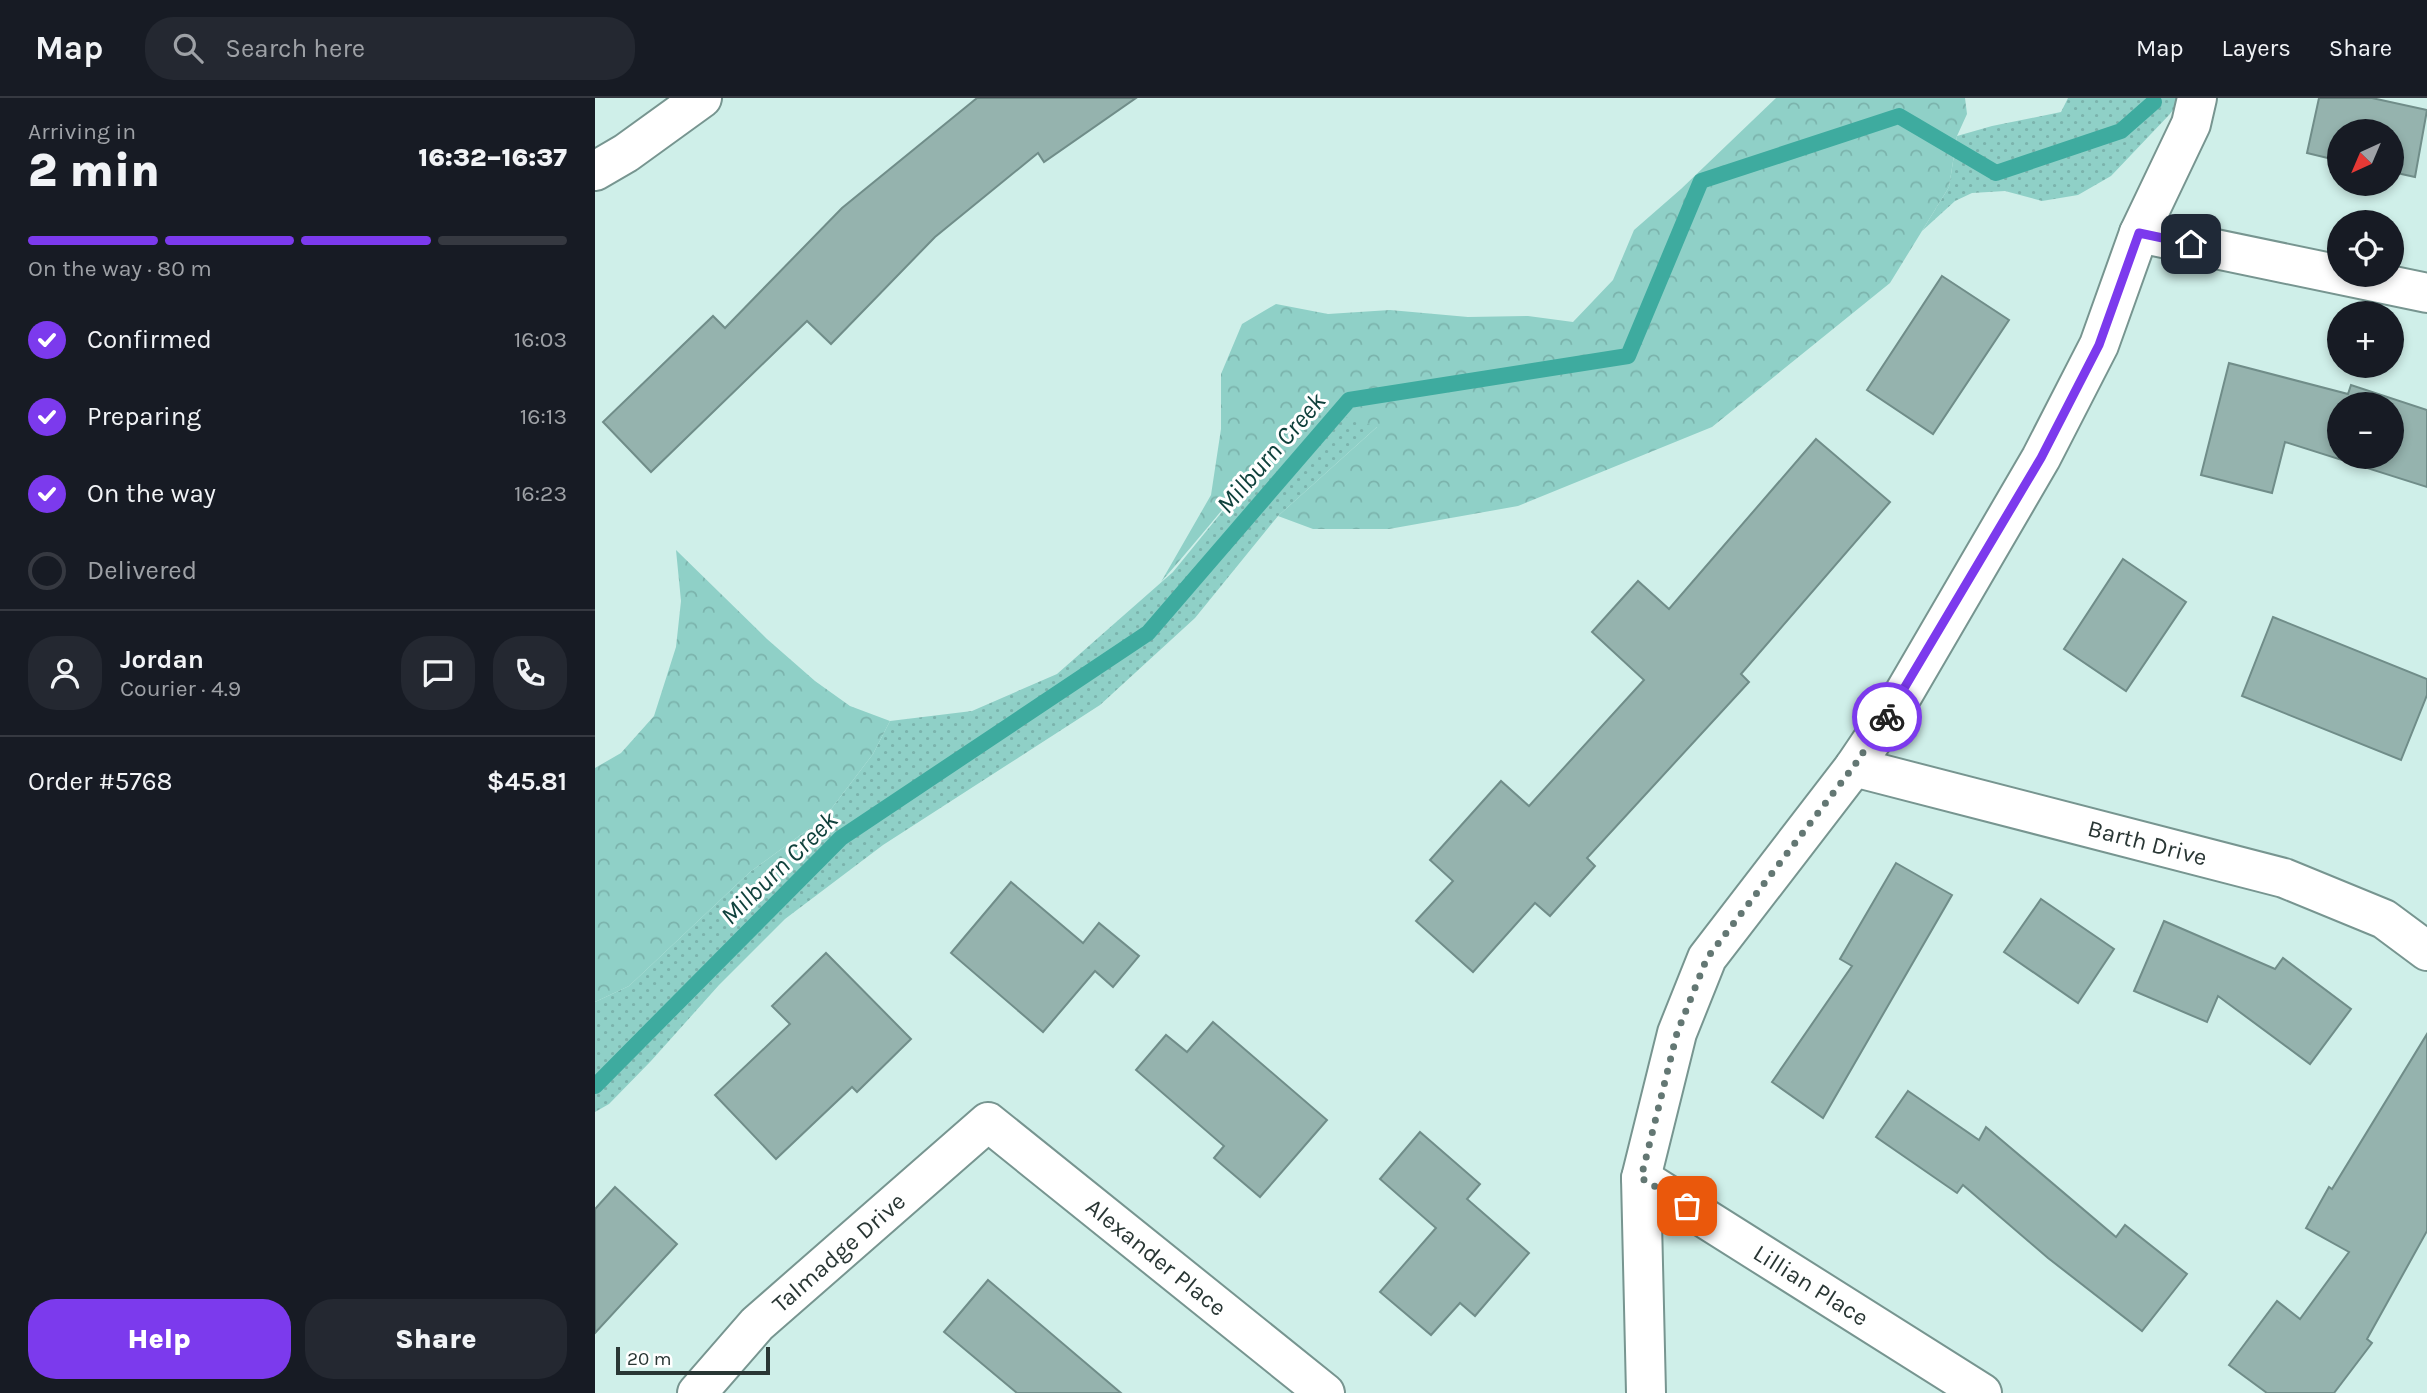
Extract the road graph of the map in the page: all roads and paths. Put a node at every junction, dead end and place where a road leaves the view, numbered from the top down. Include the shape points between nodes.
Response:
1 (702, 98) edge
2 (2197, 98) edge
3 (595, 171) edge
4 (2139, 233) junction
5 (2427, 293) edge
6 (1854, 766) junction
7 (2427, 951) edge
8 (988, 1122) joint
9 (1641, 1178) junction
10 (697, 1393) edge
11 (1325, 1393) edge
12 (1646, 1393) edge
13 (1982, 1393) edge

1 - 3 street
2 - 4 street via 2190,124
4 - 5 street
4 - 6 street via 2099,345 2041,458 1903,693
6 - 7 street, Barth Drive via 2284,878 2384,919
6 - 9 street via 1707,958 1677,1033
8 - 10 street, Talmadge Drive via 757,1324
8 - 11 street, Alexander Place
9 - 12 street
9 - 13 street, Lillian Place

